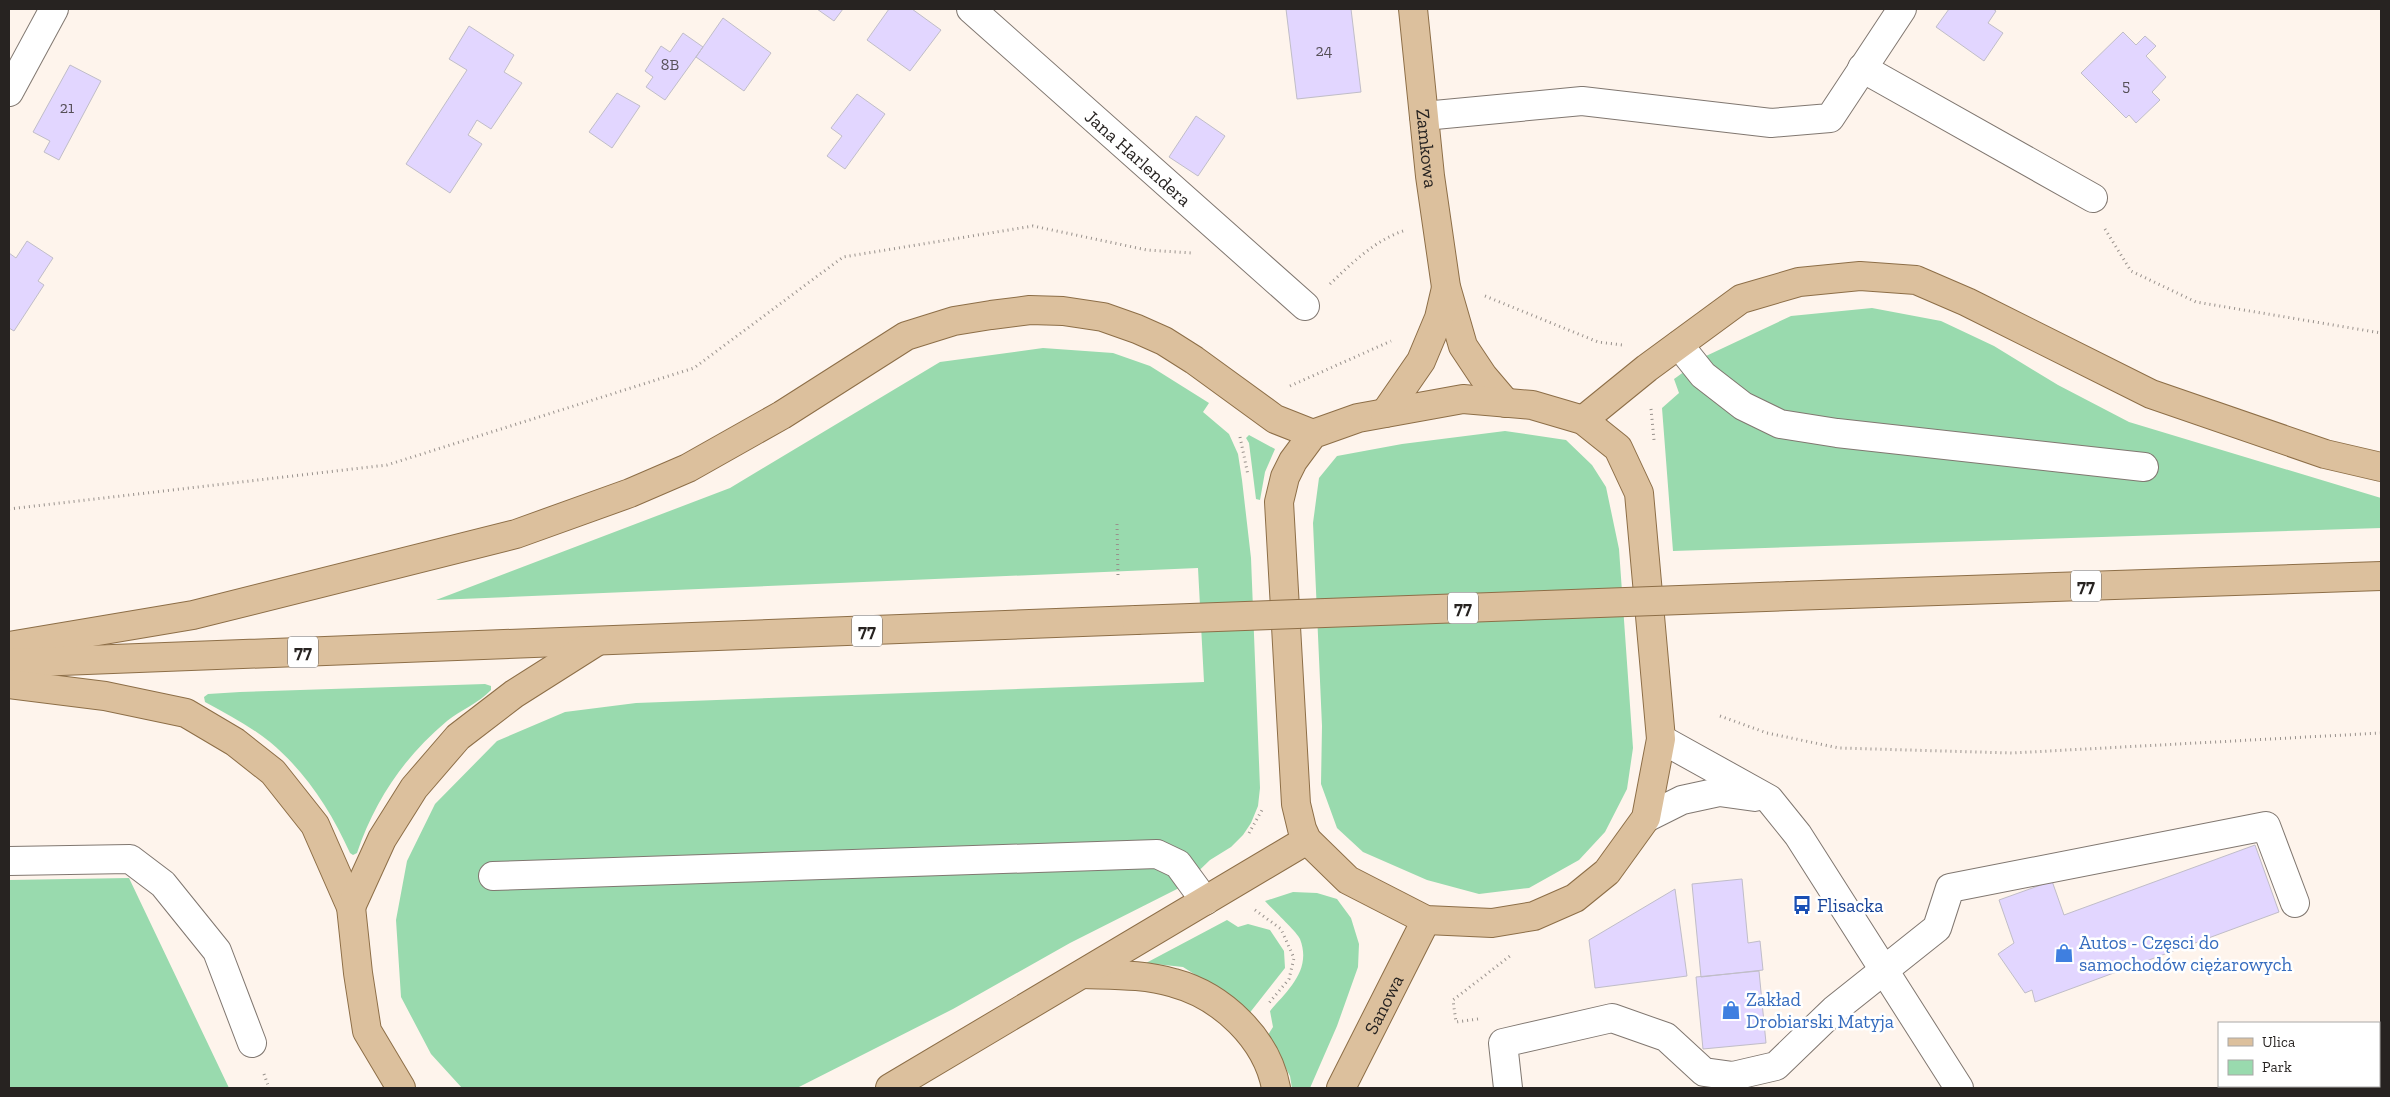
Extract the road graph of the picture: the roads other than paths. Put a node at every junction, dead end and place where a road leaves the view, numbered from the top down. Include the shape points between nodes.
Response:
1 (54, 9) edge
2 (971, 9) edge
3 (1413, 9) edge
4 (1902, 9) edge
5 (1862, 68) junction
6 (9, 92) edge
7 (1424, 116) junction
8 (2093, 198) road end
9 (1446, 287) junction
10 (1306, 306) road end
11 (1679, 345) junction
12 (1506, 403) junction
13 (1385, 413) junction
14 (1583, 420) junction
15 (1313, 434) junction
16 (2144, 467) dead end
17 (2381, 467) edge
18 (2381, 576) edge
19 (597, 642) junction
20 (9, 646) edge
21 (9, 663) edge
22 (9, 684) edge
23 (1661, 739) junction
24 (1769, 799) junction
25 (1646, 818) junction
26 (1307, 840) junction
27 (9, 861) edge
28 (493, 876) dead end
29 (1206, 901) junction
30 (2295, 903) dead end
31 (351, 907) junction
32 (1426, 920) junction
33 (1883, 970) junction
34 (1083, 974) junction
35 (252, 1043) dead end
36 (401, 1088) edge
37 (890, 1088) edge
38 (1276, 1088) edge
39 (1341, 1088) edge
40 (1508, 1088) edge
41 (1959, 1088) edge

1 - 6 street
2 - 10 street, Jana Harlendera
3 - 7 main road, Zamkowa
4 - 5 street
5 - 7 street via 1830,118 1771,123 1582,101
5 - 8 street
7 - 9 main road, Zamkowa
9 - 12 main road, Zamkowa via 1463,346
9 - 13 main road, Zamkowa via 1439,318 1421,361
11 - 14 main road
11 - 16 street via 1702,375 1743,406 1780,424
11 - 17 main road via 1741,299 1799,282 1860,276 1916,280 2151,394 2325,454
12 - 13 main road via 1463,399
12 - 14 main road via 1532,405
13 - 15 main road via 1358,418
14 - 23 main road via 1618,448 1639,493
15 - 20 main road via 1275,419 1164,342 1102,317 1030,310 954,321 906,336 782,415 688,468 630,493 516,534 193,615
15 - 26 main road via 1285,477 1280,502 1296,804
18 - 19 main road, 77, bridge
19 - 21 main road, 77
19 - 31 main road via 514,694 458,737 414,788 386,832
22 - 31 main road via 105,696 186,713 235,742 273,772 314,825
23 - 24 street
23 - 25 main road
24 - 25 street via 1719,792 1682,800
24 - 33 street via 1798,835
25 - 32 main road via 1607,872 1575,898 1534,916 1492,923
26 - 29 main road
26 - 32 main road via 1348,880
27 - 35 street via 130,859 163,884 217,951
28 - 29 street via 1157,854 1178,864
29 - 34 main road
30 - 33 street via 2266,826 1950,888 1938,928
31 - 36 main road via 368,1031
32 - 39 main road, Sanowa
33 - 40 street via 1834,1010 1776,1066 1733,1076 1704,1072 1666,1037 1612,1018 1503,1043
33 - 41 street
34 - 37 main road
34 - 38 main road via 1137,976 1175,983 1211,999 1236,1019 1266,1057

